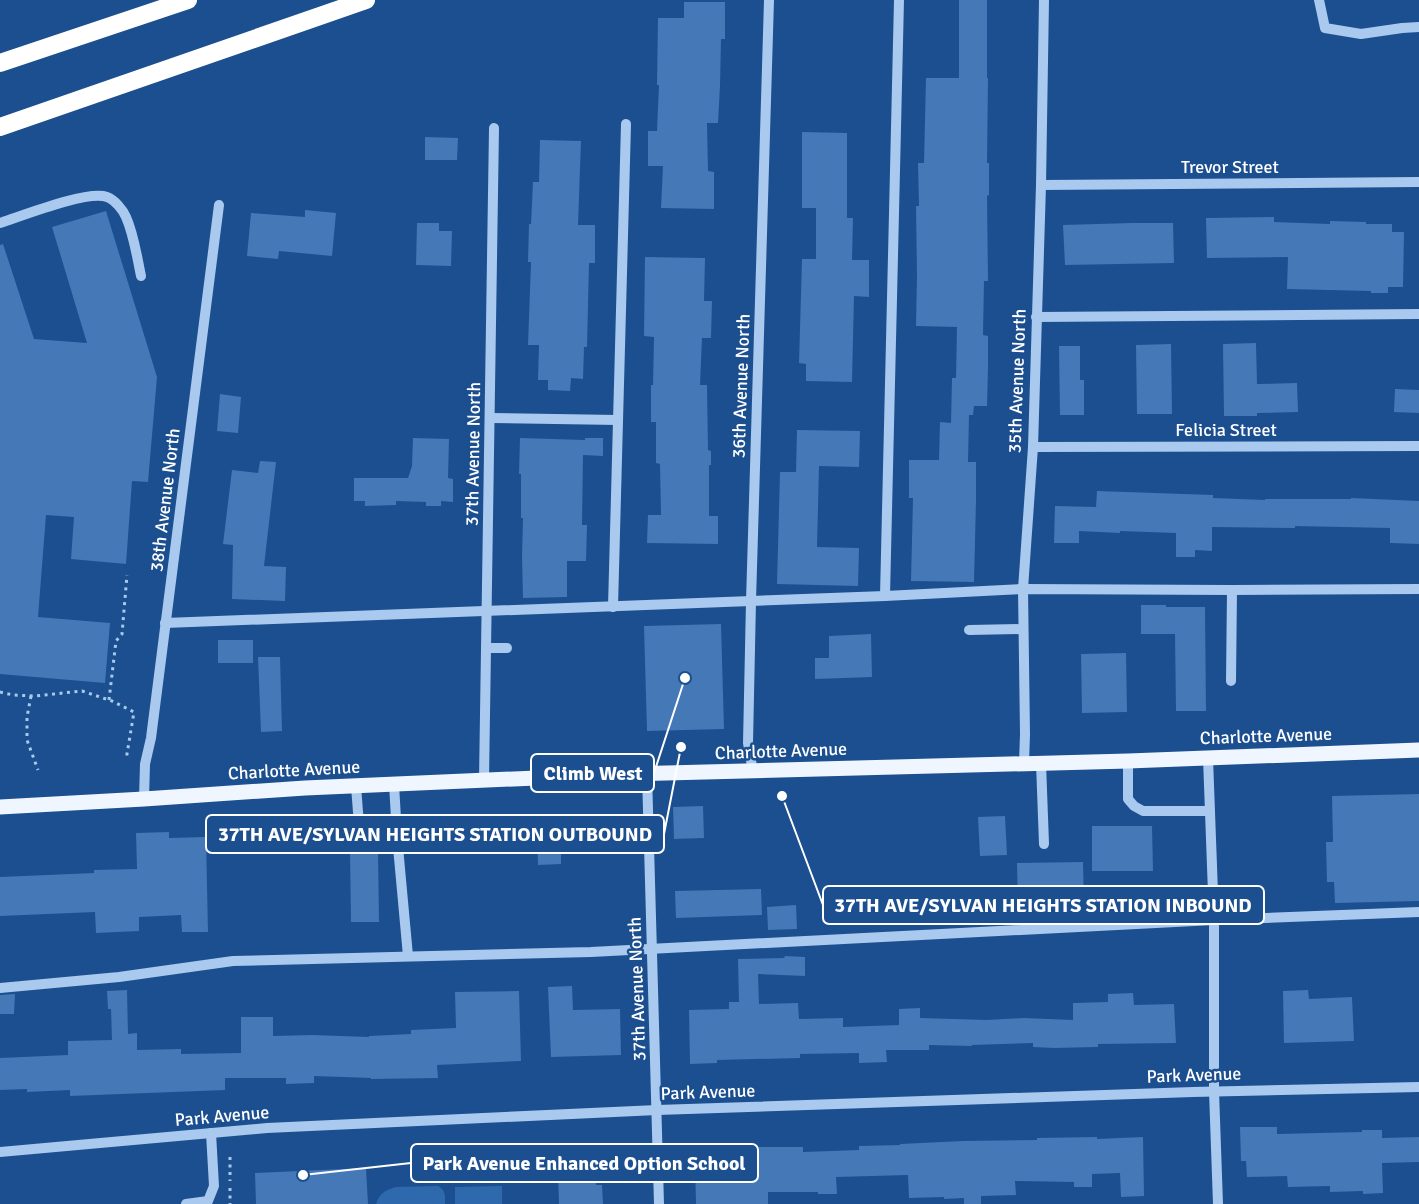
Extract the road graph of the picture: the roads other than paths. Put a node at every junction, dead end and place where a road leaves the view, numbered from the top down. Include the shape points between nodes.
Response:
1 (188, 0) edge
2 (366, 0) edge
3 (769, 0) edge
4 (899, 0) edge
5 (1044, 0) edge
6 (1319, 0) edge
7 (1419, 27) edge
8 (0, 63) edge
9 (626, 124) dead end
10 (0, 127) edge
11 (494, 128) dead end
12 (1419, 182) edge
13 (1041, 185) junction
14 (219, 204) dead end
15 (0, 223) edge
16 (141, 276) dead end
17 (1419, 314) edge
18 (1036, 316) junction
19 (490, 418) junction
20 (618, 420) junction
21 (1419, 446) edge
22 (1032, 447) junction
23 (1419, 589) edge
24 (1023, 590) junction
25 (1232, 590) junction
26 (885, 596) junction
27 (750, 601) junction
28 (613, 607) junction
29 (487, 611) junction
30 (165, 623) junction
31 (1023, 629) junction
32 (969, 630) dead end
33 (486, 648) junction
34 (507, 648) dead end
35 (1231, 681) dead end
36 (1419, 750) edge
37 (1208, 758) junction
38 (1128, 761) junction
39 (1024, 763) junction
40 (1041, 763) junction
41 (753, 772) junction
42 (647, 774) junction
43 (484, 780) junction
44 (394, 784) junction
45 (356, 786) junction
46 (144, 799) junction
47 (0, 807) edge
48 (1210, 812) junction
49 (397, 836) junction
50 (1044, 844) dead end
51 (1419, 912) edge
52 (1214, 920) junction
53 (652, 948) junction
54 (408, 956) junction
55 (0, 988) edge
56 (1419, 1087) edge
57 (1214, 1091) junction
58 (657, 1110) junction
59 (211, 1133) junction
60 (0, 1152) edge
61 (186, 1204) edge
62 (659, 1204) edge
63 (1218, 1204) edge

1 - 8 highway
2 - 10 highway
3 - 27 street, 36th Avenue North
4 - 26 street
5 - 13 street, 35th Avenue North
6 - 7 street via 1325,28 1361,34
9 - 20 street
11 - 19 street, 37th Avenue North
12 - 13 street, Trevor Street
13 - 18 street, 35th Avenue North
14 - 30 street, 38th Avenue North
15 - 16 street via 80,198 108,197 126,216
17 - 18 street
18 - 22 street, 35th Avenue North
19 - 20 street
19 - 29 street, 37th Avenue North
20 - 28 street
21 - 22 street, Felicia Street
22 - 24 street, 35th Avenue North
23 - 25 street
24 - 25 street
24 - 26 street
24 - 31 street, 35th Avenue North
25 - 35 street
26 - 27 street
27 - 28 street
27 - 41 street, 36th Avenue North via 748,742
28 - 29 street
29 - 30 street
29 - 33 street, 37th Avenue North
30 - 46 street, 38th Avenue North via 145,764
31 - 32 street
31 - 39 street, 35th Avenue North
33 - 34 street
33 - 43 street, 37th Avenue North
36 - 37 main road, Charlotte Avenue
37 - 38 main road, Charlotte Avenue
37 - 48 street
38 - 40 main road, Charlotte Avenue
38 - 48 street via 1128,799 1134,806 1143,811
39 - 40 main road, Charlotte Avenue
39 - 41 main road, Charlotte Avenue
40 - 50 street
41 - 42 main road, Charlotte Avenue
42 - 43 main road, Charlotte Avenue
42 - 53 street, 37th Avenue North
43 - 44 main road, Charlotte Avenue
44 - 45 main road, Charlotte Avenue
44 - 49 street
45 - 46 main road, Charlotte Avenue
45 - 49 street via 360,838
46 - 47 main road, Charlotte Avenue
48 - 52 street
49 - 54 street
51 - 52 street
52 - 53 street
52 - 57 street
53 - 54 street
53 - 58 street, 37th Avenue North
54 - 55 street via 233,961
56 - 57 street, Park Avenue
57 - 58 street, Park Avenue
57 - 63 street
58 - 59 street, Park Avenue
58 - 62 street, 37th Avenue North
59 - 60 street, Park Avenue
59 - 61 street via 212,1193 208,1201

